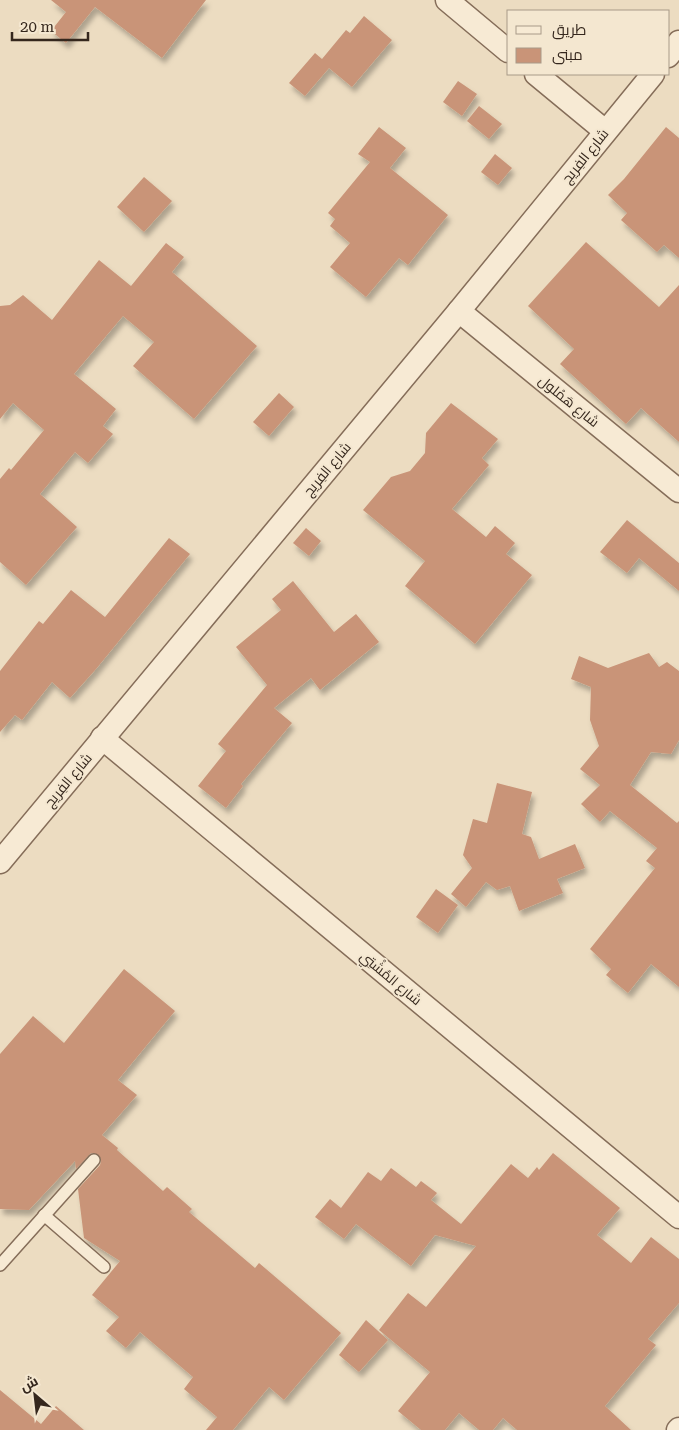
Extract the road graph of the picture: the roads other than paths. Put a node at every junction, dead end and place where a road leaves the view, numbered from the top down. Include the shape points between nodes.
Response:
1 (447, 0) edge
2 (679, 42) edge
3 (507, 49) edge
4 (669, 55) edge
5 (537, 75) edge
6 (652, 75) edge
7 (604, 131) junction
8 (459, 311) junction
9 (679, 490) edge
10 (102, 738) junction
11 (0, 862) edge
12 (94, 1160) dead end
13 (44, 1216) junction
14 (679, 1217) edge
15 (4, 1253) edge
16 (0, 1265) edge
17 (104, 1267) dead end

1 - 3 street
2 - 4 street
5 - 7 street
6 - 7 street, شارع الفِريج
7 - 8 street, شارع الفِريج
8 - 9 street, شارع هَمْلول
8 - 10 street, شارع الفِريج
10 - 11 street, شارع الفِريج
10 - 14 street, شارع المُشْتِي
12 - 13 lane
13 - 15 lane
13 - 17 lane
15 - 16 lane

